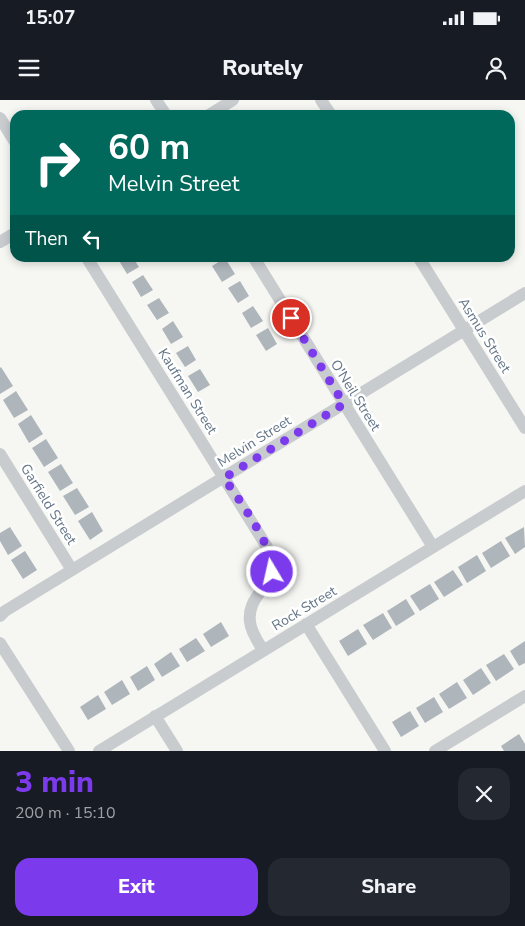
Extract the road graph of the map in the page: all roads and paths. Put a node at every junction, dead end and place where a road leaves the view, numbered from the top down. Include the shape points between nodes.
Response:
1 (233, 100) edge
2 (217, 110) edge
3 (0, 118) edge
4 (10, 134) edge
5 (89, 262) edge
6 (256, 262) edge
7 (422, 262) edge
8 (525, 293) edge
9 (464, 330) junction
10 (344, 404) junction
11 (525, 428) edge
12 (0, 454) edge
13 (224, 478) junction
14 (525, 491) edge
15 (433, 547) junction
16 (72, 570) junction
17 (0, 616) edge
18 (306, 624) junction
19 (3, 648) edge
20 (263, 650) junction
21 (525, 696) edge
22 (155, 716) junction
23 (69, 751) edge
24 (98, 751) edge
25 (177, 751) edge
26 (385, 751) edge
27 (435, 751) edge

1 - 2 street
3 - 4 street
5 - 13 street, Kaufman Street
6 - 10 street, O'Neil Street
7 - 9 street, Asmus Street
8 - 9 street, Melvin Street
9 - 10 street, Melvin Street
9 - 11 street, Asmus Street
10 - 13 street, Melvin Street
10 - 15 street, O'Neil Street
12 - 16 street, Garfield Street
13 - 16 street, Melvin Street
13 - 20 street, Kaufman Street via 272,560 270,577 256,598 250,617 252,630
14 - 15 street, Rock Street
15 - 18 street, Rock Street
16 - 17 street, Melvin Street
18 - 20 street, Rock Street
18 - 26 street
19 - 23 street
20 - 22 street, Rock Street
21 - 27 street
22 - 24 street, Rock Street
22 - 25 street

